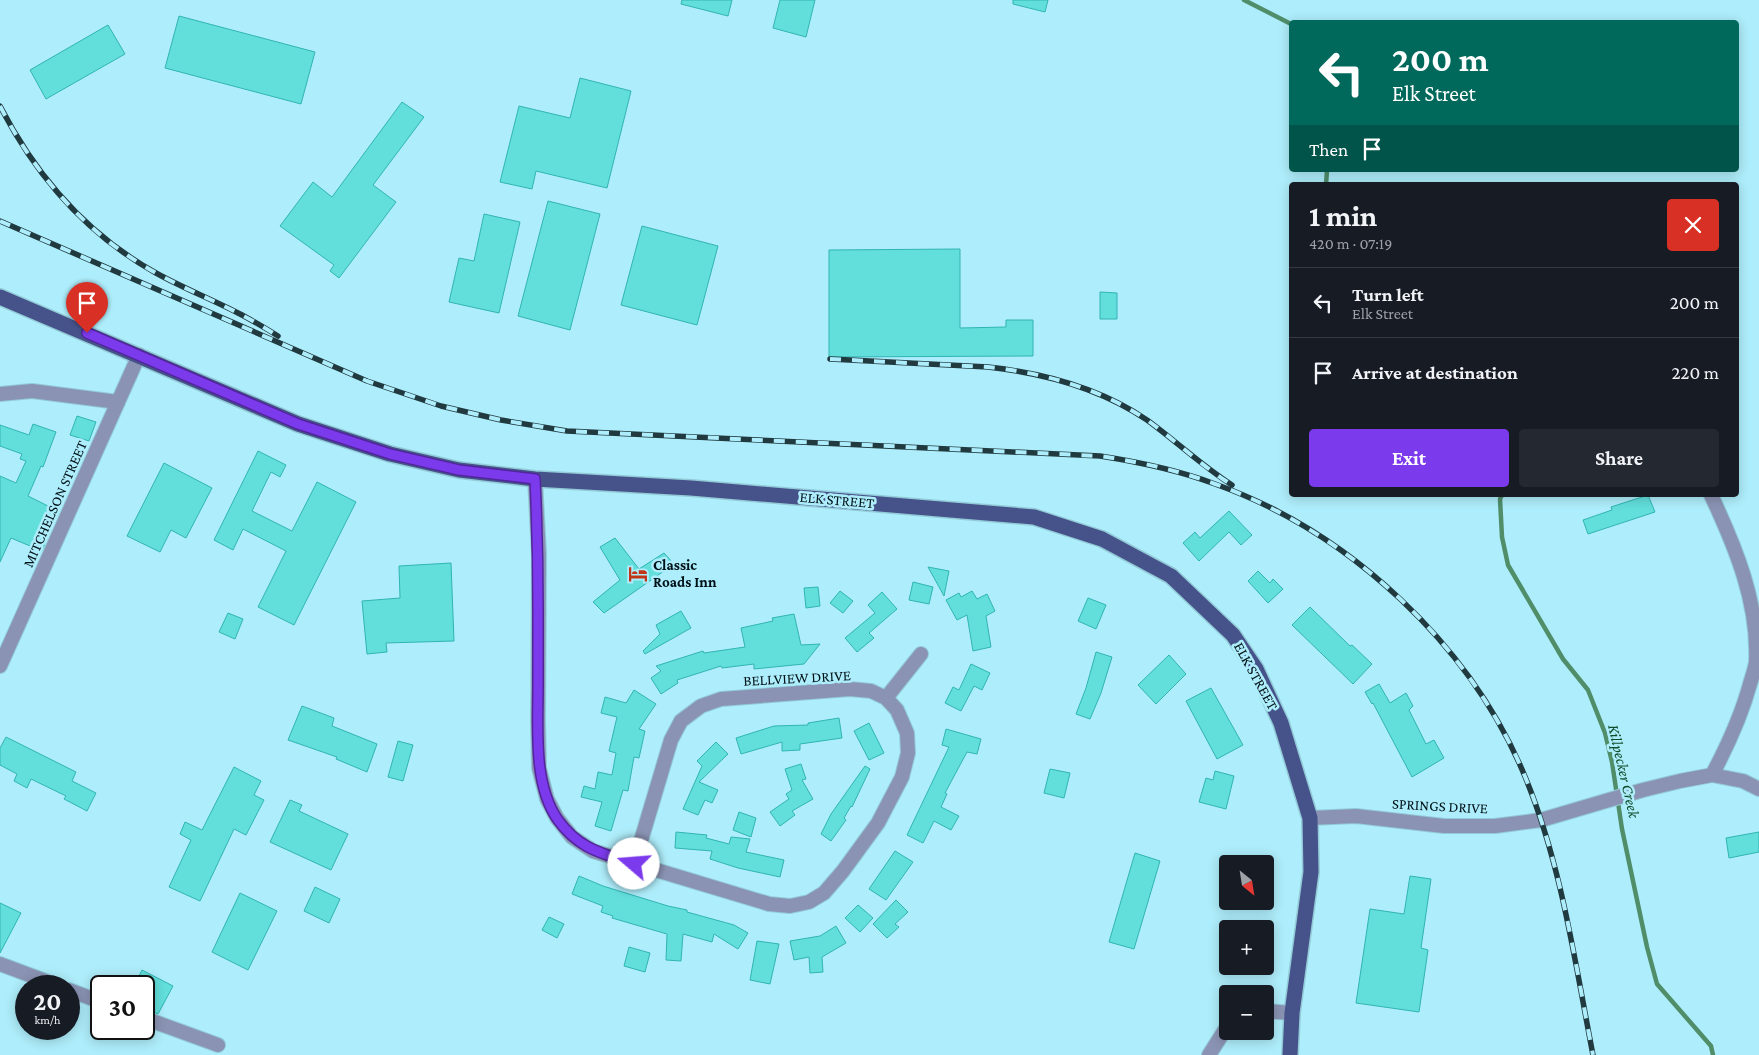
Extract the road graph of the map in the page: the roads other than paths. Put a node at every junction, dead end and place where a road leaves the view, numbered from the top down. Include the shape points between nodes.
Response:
1 (0, 296) edge
2 (139, 355) junction
3 (0, 394) edge
4 (118, 402) junction
5 (535, 479) junction
6 (1711, 497) edge
7 (921, 654) dead end
8 (0, 666) edge
9 (886, 698) junction
10 (1712, 775) junction
11 (1759, 789) edge
12 (1310, 818) junction
13 (634, 864) junction
14 (0, 964) edge
15 (30, 975) edge
16 (1274, 1012) edge
17 (1292, 1013) junction
18 (155, 1022) edge
19 (1219, 1039) edge
20 (218, 1045) dead end
21 (1209, 1055) edge
22 (1290, 1055) edge

1 - 2 main road, ELK STREET
2 - 4 street, MITCHELSON STREET
2 - 5 main road, ELK STREET via 298,424 390,454 459,470
3 - 4 street via 32,391
4 - 8 street, MITCHELSON STREET
5 - 12 main road, ELK STREET via 691,488 1034,517 1102,539 1171,576 1233,635 1256,669 1281,723
5 - 13 street via 539,758 547,799 572,837 593,851
6 - 10 street via 1732,540 1749,589 1756,632 1756,662 1745,700 1732,738
7 - 9 street
9 - 13 street, BELLVIEW DRIVE via 871,691 850,689 721,699 701,706 681,721 671,740
9 - 13 street via 898,710 907,733 908,753 902,777 878,823 844,871 809,902 790,906 769,904
10 - 11 street, SPRINGS DRIVE via 1743,781
10 - 12 street, SPRINGS DRIVE via 1643,790 1541,820 1495,826 1444,826 1356,816
12 - 17 main road, ELK STREET via 1311,872
14 - 15 street
16 - 17 street
17 - 22 main road, ELK STREET
18 - 20 street
19 - 21 street

